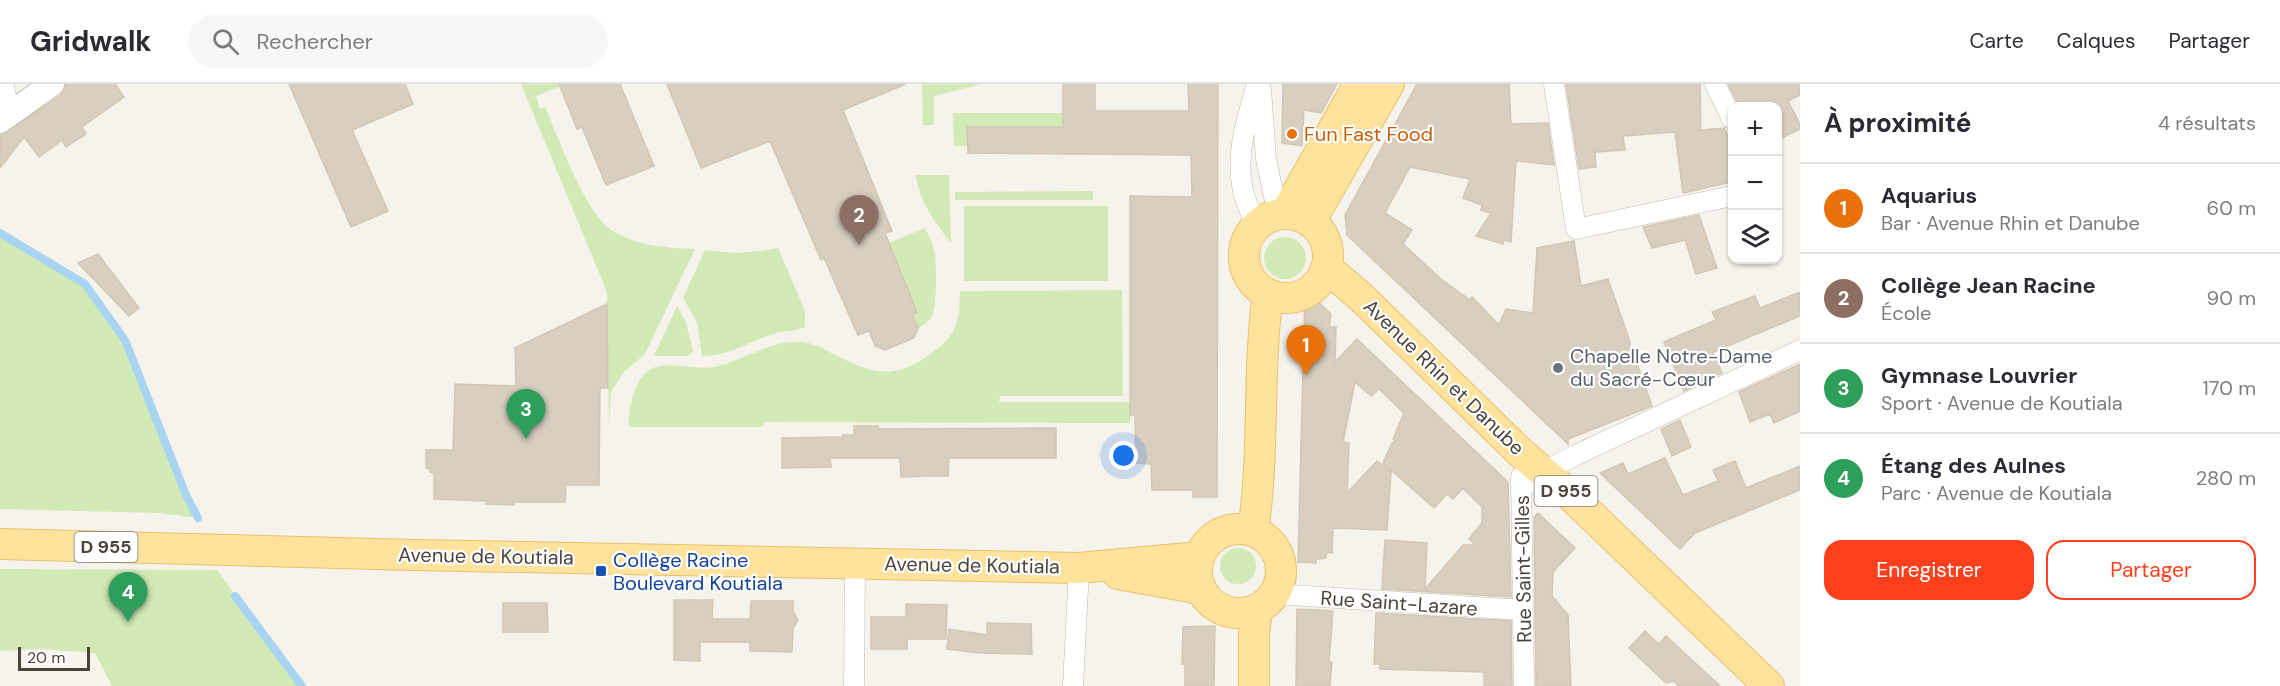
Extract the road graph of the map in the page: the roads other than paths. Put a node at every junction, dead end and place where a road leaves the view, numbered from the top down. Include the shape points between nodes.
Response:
1 (3, 84) edge
2 (52, 84) edge
3 (1259, 84) edge
4 (1359, 84) edge
5 (1389, 84) edge
6 (1554, 84) edge
7 (1715, 84) edge
8 (1728, 111) edge
9 (5, 117) edge
10 (1728, 197) edge
11 (1282, 219) junction
12 (1327, 268) junction
13 (1268, 294) junction
14 (1800, 350) edge
15 (1532, 481) junction
16 (1252, 531) junction
17 (0, 544) edge
18 (1199, 557) junction
19 (855, 562) junction
20 (1080, 568) junction
21 (1201, 590) junction
22 (1254, 606) junction
23 (1523, 610) junction
24 (855, 686) edge
25 (1073, 686) edge
26 (1238, 686) edge
27 (1254, 686) edge
28 (1524, 686) edge
29 (1769, 686) edge

1 - 9 street
2 - 9 street
3 - 11 street via 1266,159
3 - 11 street via 1242,138 1243,192
4 - 11 main road
5 - 11 main road
6 - 10 street via 1576,229
7 - 8 street
11 - 12 main road via 1324,238
11 - 13 main road via 1248,237 1244,250 1244,264 1253,282
12 - 13 main road via 1310,291 1297,297
12 - 15 main road, Avenue Rhin et Danube / D 955 via 1521,453
13 - 16 main road via 1263,333 1259,492
14 - 15 street
15 - 23 street, Rue Saint-Gilles
15 - 29 main road, Avenue Rhin et Danube / D 955 via 1569,494
16 - 18 main road via 1221,533 1211,539
16 - 22 main road via 1273,545 1281,576
17 - 19 main road, Avenue de Koutiala / D 955
18 - 20 main road, Avenue de Koutiala / D 955
18 - 21 main road via 1197,579
19 - 20 main road, Avenue de Koutiala / D 955
19 - 24 street
20 - 21 main road, Avenue de Koutiala / D 955
20 - 25 street
21 - 22 main road via 1219,609
22 - 23 street, Rue Saint-Lazare
22 - 26 main road via 1238,639
22 - 27 main road
23 - 28 street, Rue Saint-Gilles

